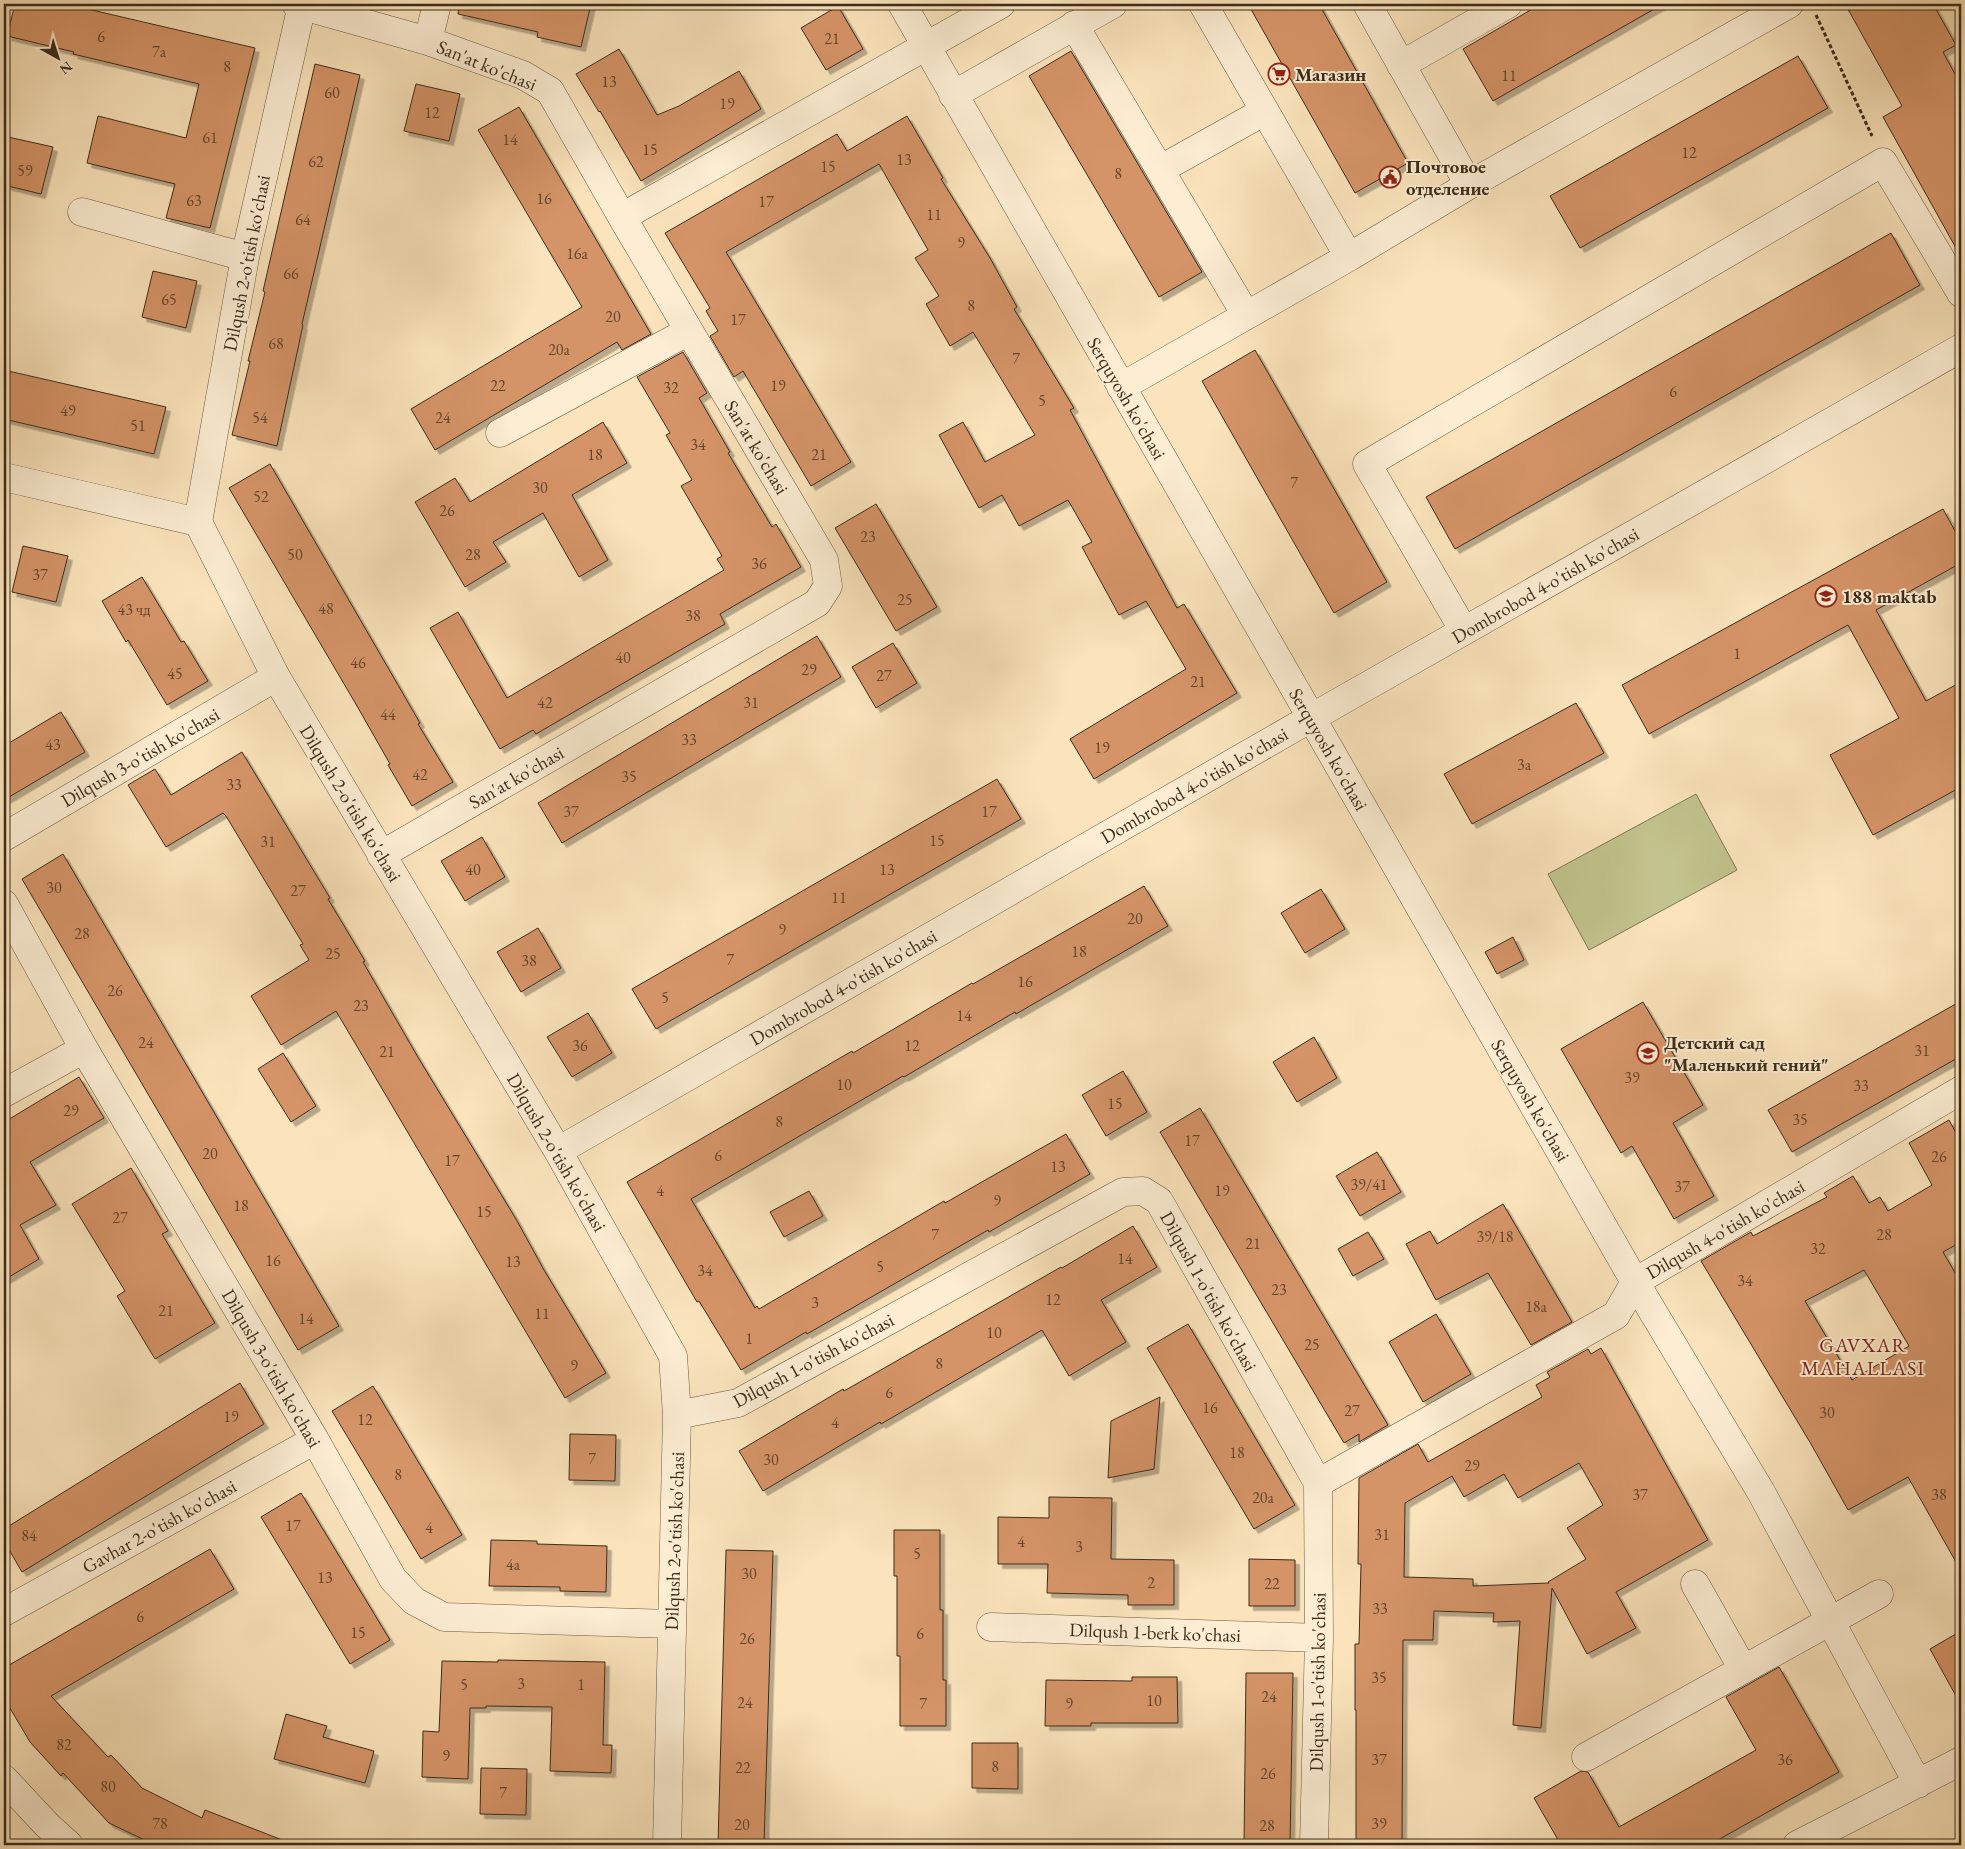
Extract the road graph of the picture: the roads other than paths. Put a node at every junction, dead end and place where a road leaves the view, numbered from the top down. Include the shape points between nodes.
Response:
1 (299, 4) edge
2 (437, 4) edge
3 (902, 4) edge
4 (1002, 4) edge
5 (1113, 4) edge
6 (1203, 4) edge
7 (1366, 4) edge
8 (1508, 4) edge
9 (1789, 4) edge
10 (1074, 26) junction
11 (428, 41) junction
12 (925, 46) junction
13 (1401, 65) junction
14 (953, 95) junction
15 (1265, 111) junction
16 (1161, 169) junction
17 (1469, 185) junction
18 (82, 212) dead end
19 (622, 218) junction
20 (245, 257) junction
21 (1349, 257) junction
22 (1961, 293) edge
23 (1246, 315) junction
24 (689, 331) junction
25 (1961, 348) edge
26 (1122, 387) junction
27 (500, 434) dead end
28 (4, 477) edge
29 (198, 522) junction
30 (1464, 630) junction
31 (276, 678) junction
32 (1311, 718) junction
33 (4, 837) edge
34 (381, 855) junction
35 (4, 904) edge
36 (84, 1049) junction
37 (1961, 1090) edge
38 (4, 1093) edge
39 (558, 1151) junction
40 (1635, 1282) junction
41 (677, 1416) junction
42 (315, 1440) junction
43 (1318, 1483) junction
44 (1695, 1584) dead end
45 (1879, 1594) dead end
46 (4, 1612) edge
47 (1829, 1621) junction
48 (671, 1624) junction
49 (991, 1627) dead end
50 (1319, 1638) junction
51 (1743, 1669) junction
52 (1586, 1757) dead end
53 (1961, 1761) edge
54 (4, 1779) edge
55 (1918, 1784) junction
56 (69, 1845) edge
57 (667, 1845) edge
58 (1314, 1845) edge
59 (1797, 1845) edge

1 - 11 street, San'at ko'chasi
1 - 20 street, Dilqush 2-o'tish ko'chasi
2 - 11 street
3 - 12 street, Serquyosh ko'chasi
4 - 12 street
5 - 10 street
6 - 15 street
7 - 13 street
8 - 13 street
9 - 17 street
10 - 14 street
10 - 16 street
11 - 19 street, San'at ko'chasi via 522,75 550,91
12 - 14 street, Serquyosh ko'chasi
12 - 19 street
13 - 17 street
14 - 26 street, Serquyosh ko'chasi
15 - 16 street
15 - 21 street
16 - 23 street
17 - 21 street
18 - 20 street
19 - 24 street, San'at ko'chasi
20 - 29 street, Dilqush 2-o'tish ko'chasi
21 - 23 street
22 - 30 street via 1883,162 1367,464
23 - 26 street
24 - 27 street
24 - 34 street, San'at ko'chasi via 824,560 828,586 817,603
25 - 30 street, Dombrobod 4-o'tish ko'chasi
26 - 32 street, Serquyosh ko'chasi
28 - 29 street
29 - 31 street, Dilqush 2-o'tish ko'chasi
30 - 32 street, Dombrobod 4-o'tish ko'chasi
31 - 33 street, Dilqush 3-o'tish ko'chasi
31 - 34 street, Dilqush 2-o'tish ko'chasi
32 - 39 street, Dombrobod 4-o'tish ko'chasi
32 - 40 street, Serquyosh ko'chasi
34 - 39 street, Dilqush 2-o'tish ko'chasi
35 - 36 street, Dilqush 3-o'tish ko'chasi
36 - 38 street
36 - 42 street, Dilqush 3-o'tish ko'chasi
37 - 40 street, Dilqush 4-o'tish ko'chasi
39 - 41 street, Dilqush 2-o'tish ko'chasi via 674,1356
40 - 43 street, Dilqush 4-o'tish ko'chasi via 1616,1316
40 - 47 street, Serquyosh ko'chasi via 1761,1492
41 - 43 street, Dilqush 1-o'tish ko'chasi via 738,1403 1123,1192 1144,1191 1159,1202
41 - 48 street, Dilqush 2-o'tish ko'chasi
42 - 46 street, Gavhar 2-o'tish ko'chasi
42 - 48 street, Dilqush 3-o'tish ko'chasi via 393,1579 414,1601 444,1617
43 - 50 street, Dilqush 1-o'tish ko'chasi
44 - 51 street
45 - 47 street
47 - 51 street
47 - 55 street, Serquyosh ko'chasi
48 - 57 street, Dilqush 2-o'tish ko'chasi
49 - 50 street, Dilqush 1-berk ko'chasi
50 - 58 street, Dilqush 1-o'tish ko'chasi
51 - 52 street
53 - 55 street
54 - 56 street
55 - 59 street

